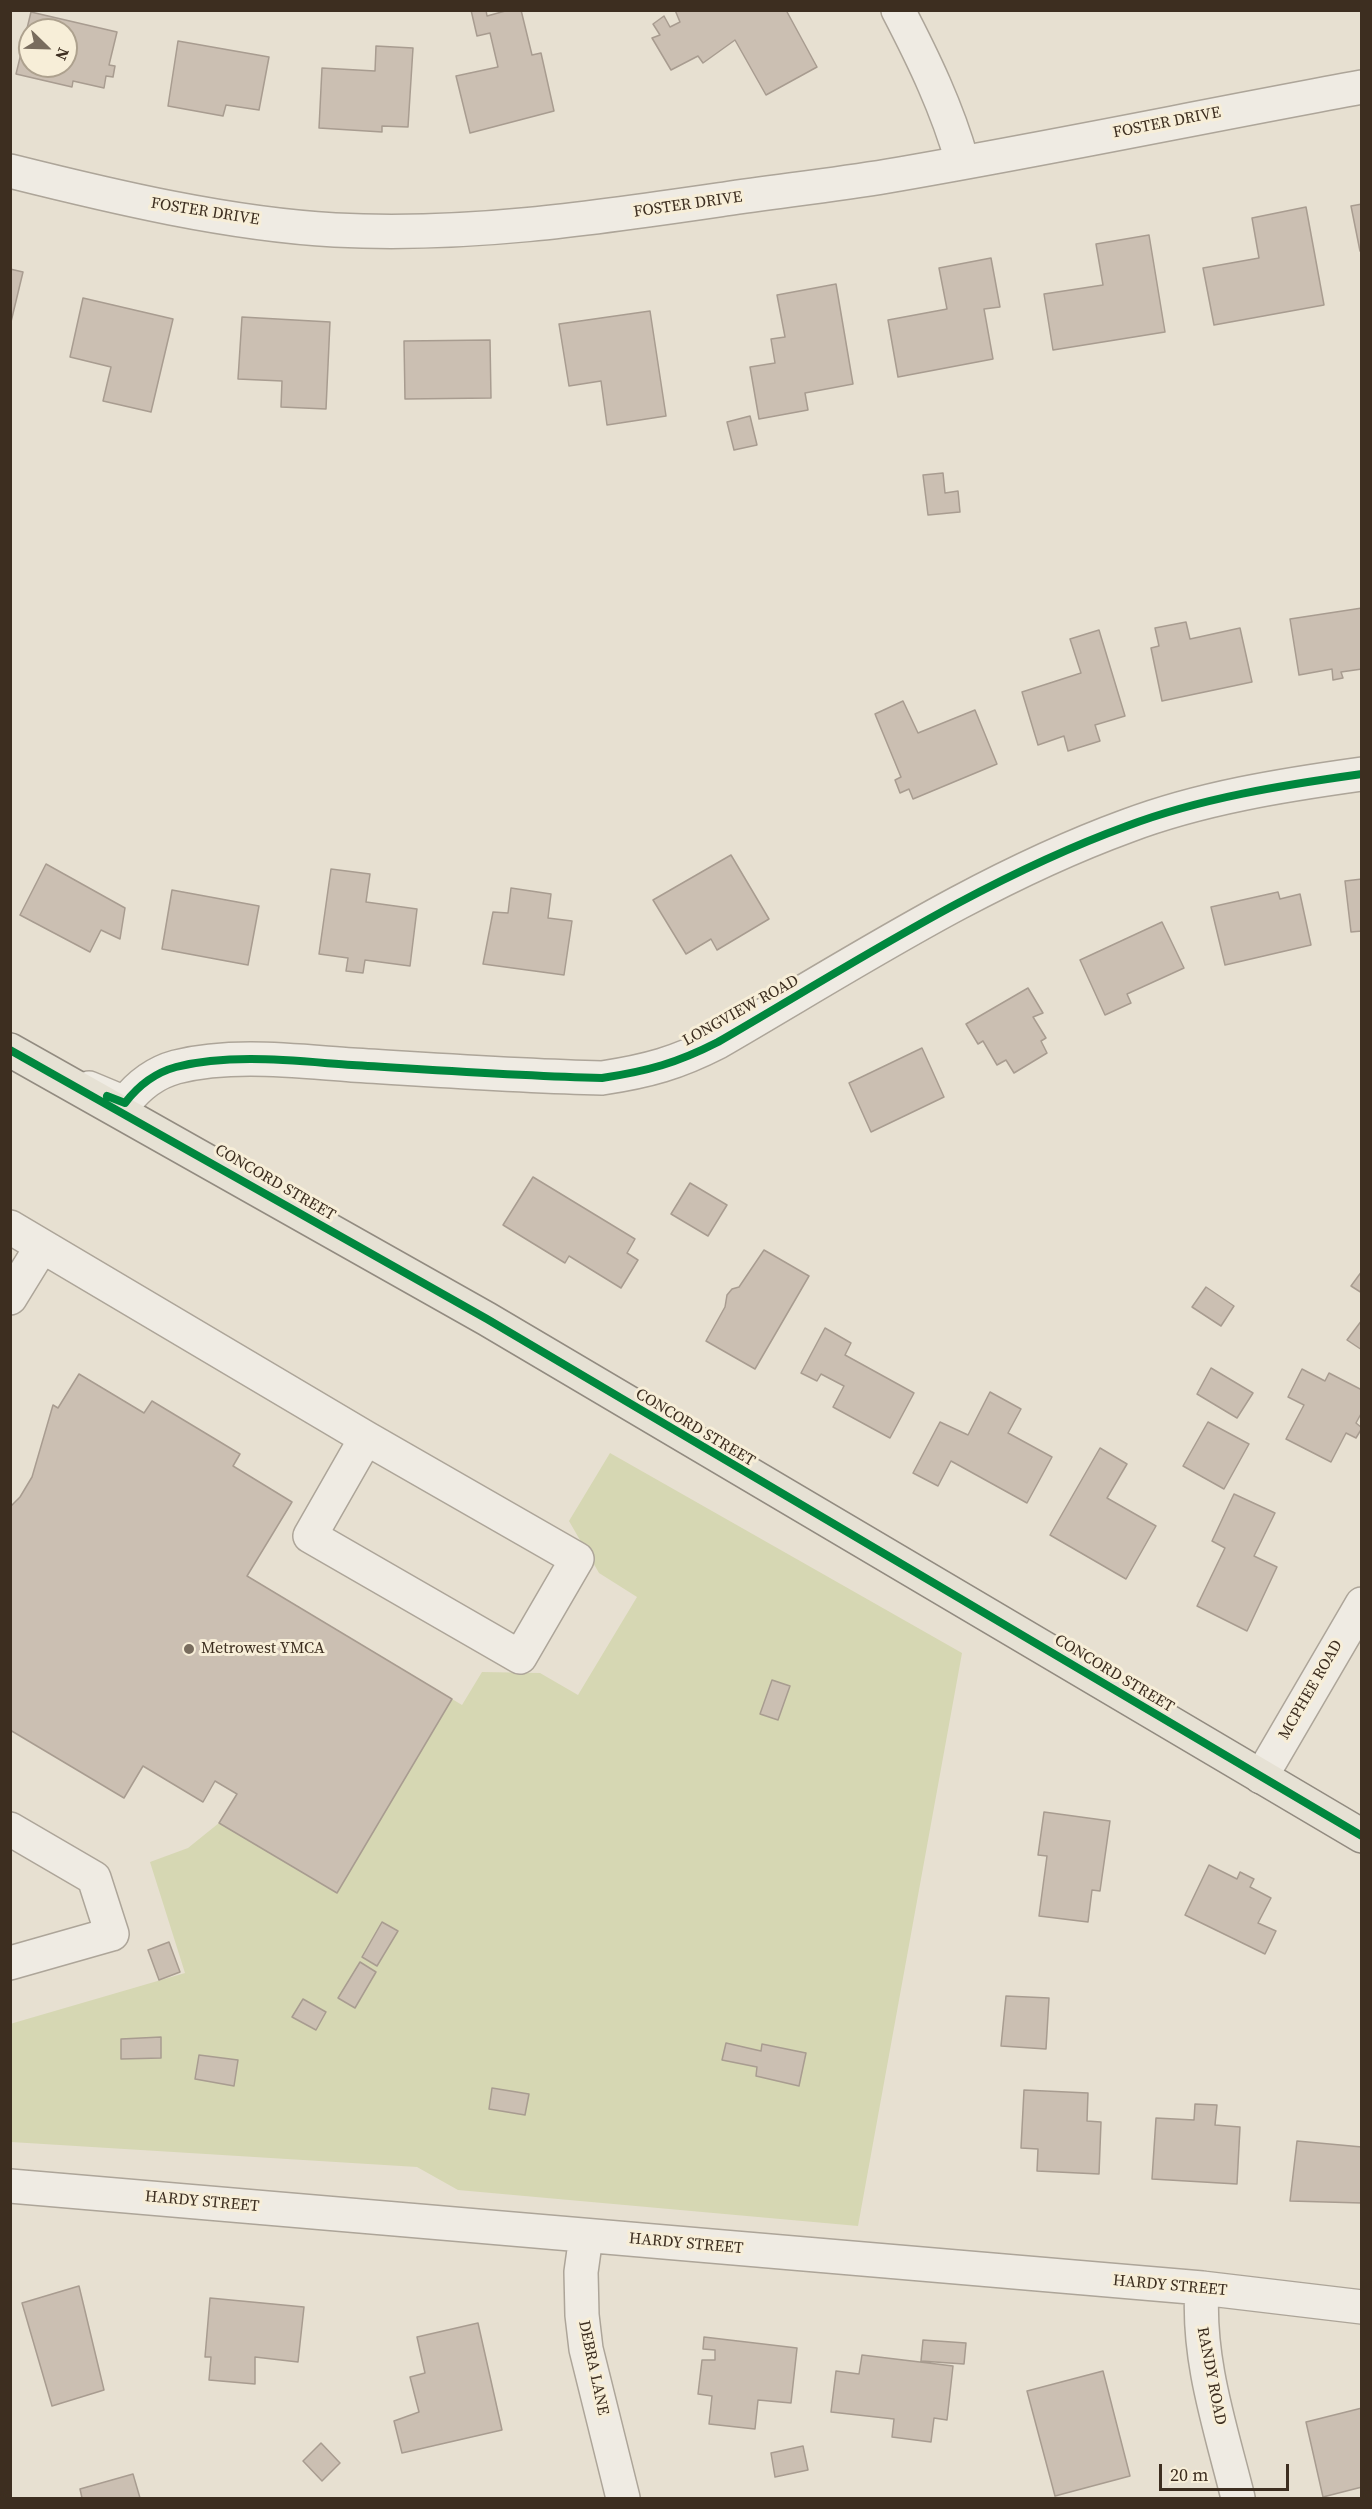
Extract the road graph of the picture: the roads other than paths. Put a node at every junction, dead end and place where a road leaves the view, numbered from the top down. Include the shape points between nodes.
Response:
1 (898, 10) edge
2 (1362, 87) edge
3 (962, 161) junction
4 (10, 171) edge
5 (1362, 774) edge
6 (10, 1050) edge
7 (41, 1067) junction
8 (10, 1227) edge
9 (42, 1246) junction
10 (10, 1298) edge
11 (366, 1438) junction
12 (1362, 1604) edge
13 (1261, 1777) junction
14 (10, 1829) edge
15 (1362, 1836) edge
16 (10, 1963) edge
17 (10, 2186) edge
18 (586, 2236) junction
19 (1202, 2288) junction
20 (1362, 2307) edge
21 (623, 2499) edge
22 (1238, 2499) edge

1 - 3 street via 938,89
2 - 3 street, FOSTER DRIVE
3 - 4 street, FOSTER DRIVE via 888,176 569,222 409,232 333,230 253,220 106,194
5 - 7 street, LONGVIEW ROAD via 1195,805 1128,825 1061,852 939,914 718,1042 645,1072 602,1078 226,1061 159,1073 125,1103
6 - 7 main road, CONCORD STREET
7 - 13 main road, CONCORD STREET via 487,1319
8 - 9 street
9 - 10 street
9 - 11 street
11 - 11 street via 310,1536 520,1657 577,1559
12 - 13 street, MCPHEE ROAD
13 - 15 main road, CONCORD STREET
14 - 16 street via 94,1878 112,1934
17 - 18 street, HARDY STREET
18 - 19 street, HARDY STREET
18 - 21 street, DEBRA LANE via 581,2272 586,2349
19 - 20 street, HARDY STREET
19 - 22 street, RANDY ROAD via 1203,2355

